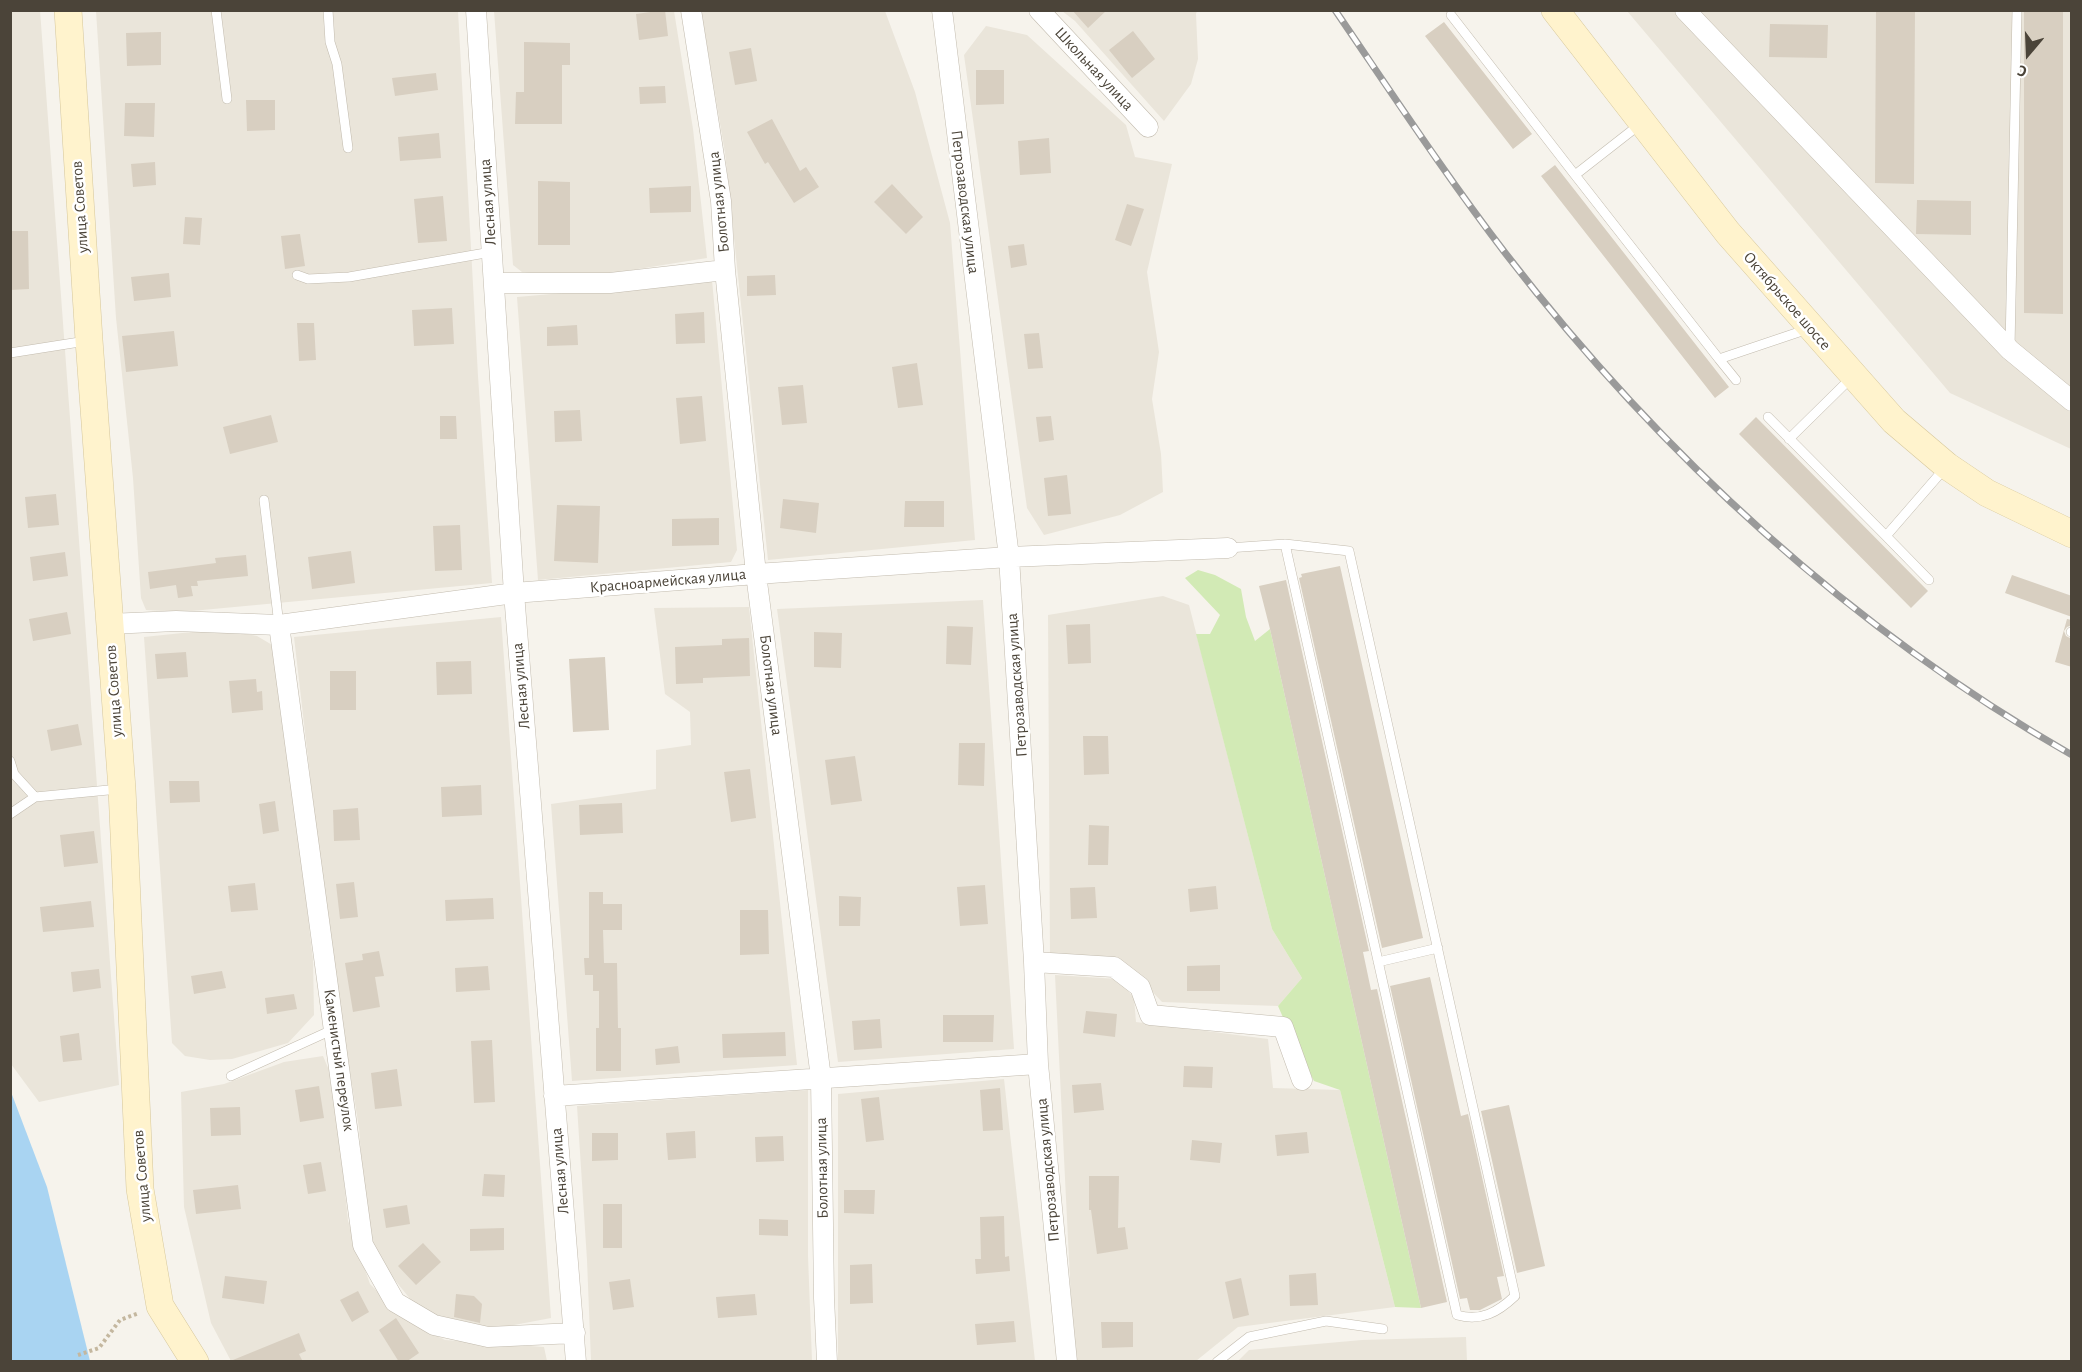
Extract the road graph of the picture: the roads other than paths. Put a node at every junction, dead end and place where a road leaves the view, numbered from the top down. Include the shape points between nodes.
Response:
1 (68, 10) edge
2 (216, 10) edge
3 (328, 10) edge
4 (476, 10) edge
5 (691, 10) edge
6 (942, 10) edge
7 (1039, 10) edge
8 (1555, 10) edge
9 (1685, 10) edge
10 (2016, 10) edge
11 (1450, 15) dead end
12 (227, 99) dead end
13 (1642, 123) junction
14 (1148, 127) dead end
15 (348, 148) dead end
16 (1575, 175) junction
17 (491, 252) junction
18 (725, 270) junction
19 (297, 275) dead end
20 (494, 283) junction
21 (1810, 328) junction
22 (88, 340) junction
23 (2010, 350) junction
24 (10, 353) edge
25 (1719, 359) junction
26 (1852, 376) junction
27 (1736, 380) dead end
28 (2071, 397) edge
29 (1768, 417) dead end
30 (1789, 439) junction
31 (1947, 466) junction
32 (264, 500) dead end
33 (2072, 534) edge
34 (1886, 536) junction
35 (1285, 544) junction
36 (1228, 548) joint
37 (1009, 557) junction
38 (756, 574) junction
39 (1929, 580) dead end
40 (514, 593) junction
41 (109, 624) junction
42 (279, 626) junction
43 (10, 761) edge
44 (122, 789) junction
45 (35, 796) junction
46 (10, 814) edge
47 (1438, 948) junction
48 (1034, 962) junction
49 (1378, 962) junction
50 (334, 1029) junction
51 (1038, 1064) junction
52 (231, 1076) dead end
53 (821, 1078) junction
54 (1302, 1080) dead end
55 (554, 1096) junction
56 (1383, 1329) dead end
57 (575, 1333) junction
58 (195, 1362) edge
59 (576, 1362) edge
60 (827, 1362) edge
61 (1067, 1362) edge
62 (1217, 1362) edge

1 - 22 main road, улица Советов
2 - 12 lane
3 - 15 lane
4 - 17 street, Лесная улица
5 - 18 street, Болотная улица via 721,201
6 - 37 street, Петрозаводская улица
7 - 14 street, Школьная улица
8 - 13 main road, Октябрьское шоссе
9 - 23 street
10 - 23 lane
11 - 16 lane
13 - 16 lane
13 - 21 main road, Октябрьское шоссе via 1728,233
16 - 25 lane
17 - 19 lane via 349,277 308,279
17 - 20 street, Лесная улица
18 - 20 street via 610,283
18 - 38 street, Болотная улица
20 - 40 street, Лесная улица
21 - 25 lane
21 - 26 main road, Октябрьское шоссе
22 - 24 lane
22 - 41 main road, улица Советов
23 - 28 street
25 - 27 lane
26 - 30 lane
26 - 31 main road, Октябрьское шоссе via 1894,421
29 - 30 lane
30 - 34 lane
31 - 33 main road, Октябрьское шоссе via 1987,492
31 - 34 lane
32 - 42 lane
34 - 39 lane
35 - 36 lane
35 - 47 lane via 1349,551
35 - 49 lane
36 - 37 street, Красноармейская улица
37 - 38 street, Красноармейская улица
37 - 48 street, Петрозаводская улица
38 - 40 street, Красноармейская улица
38 - 53 street, Болотная улица
40 - 42 street, Красноармейская улица
40 - 55 street, Лесная улица
41 - 42 street, Красноармейская улица via 176,621
41 - 44 main road, улица Советов
42 - 50 street, Каменистый переулок
43 - 45 lane via 14,774
44 - 45 lane
44 - 58 main road, улица Советов via 140,1189 160,1306
45 - 46 lane
47 - 49 lane
47 - 49 lane via 1515,1296 1498,1311 1478,1316 1457,1314
48 - 51 street, Петрозаводская улица
48 - 54 street via 1114,967 1140,987 1150,1015 1283,1027
50 - 52 lane
50 - 57 street, Каменистый переулок via 363,1245 395,1302 434,1325 488,1337
51 - 53 street
51 - 61 street, Петрозаводская улица
53 - 55 street
53 - 60 street, Болотная улица
55 - 57 street, Лесная улица
56 - 62 lane via 1326,1321 1250,1337
57 - 59 street, Лесная улица

